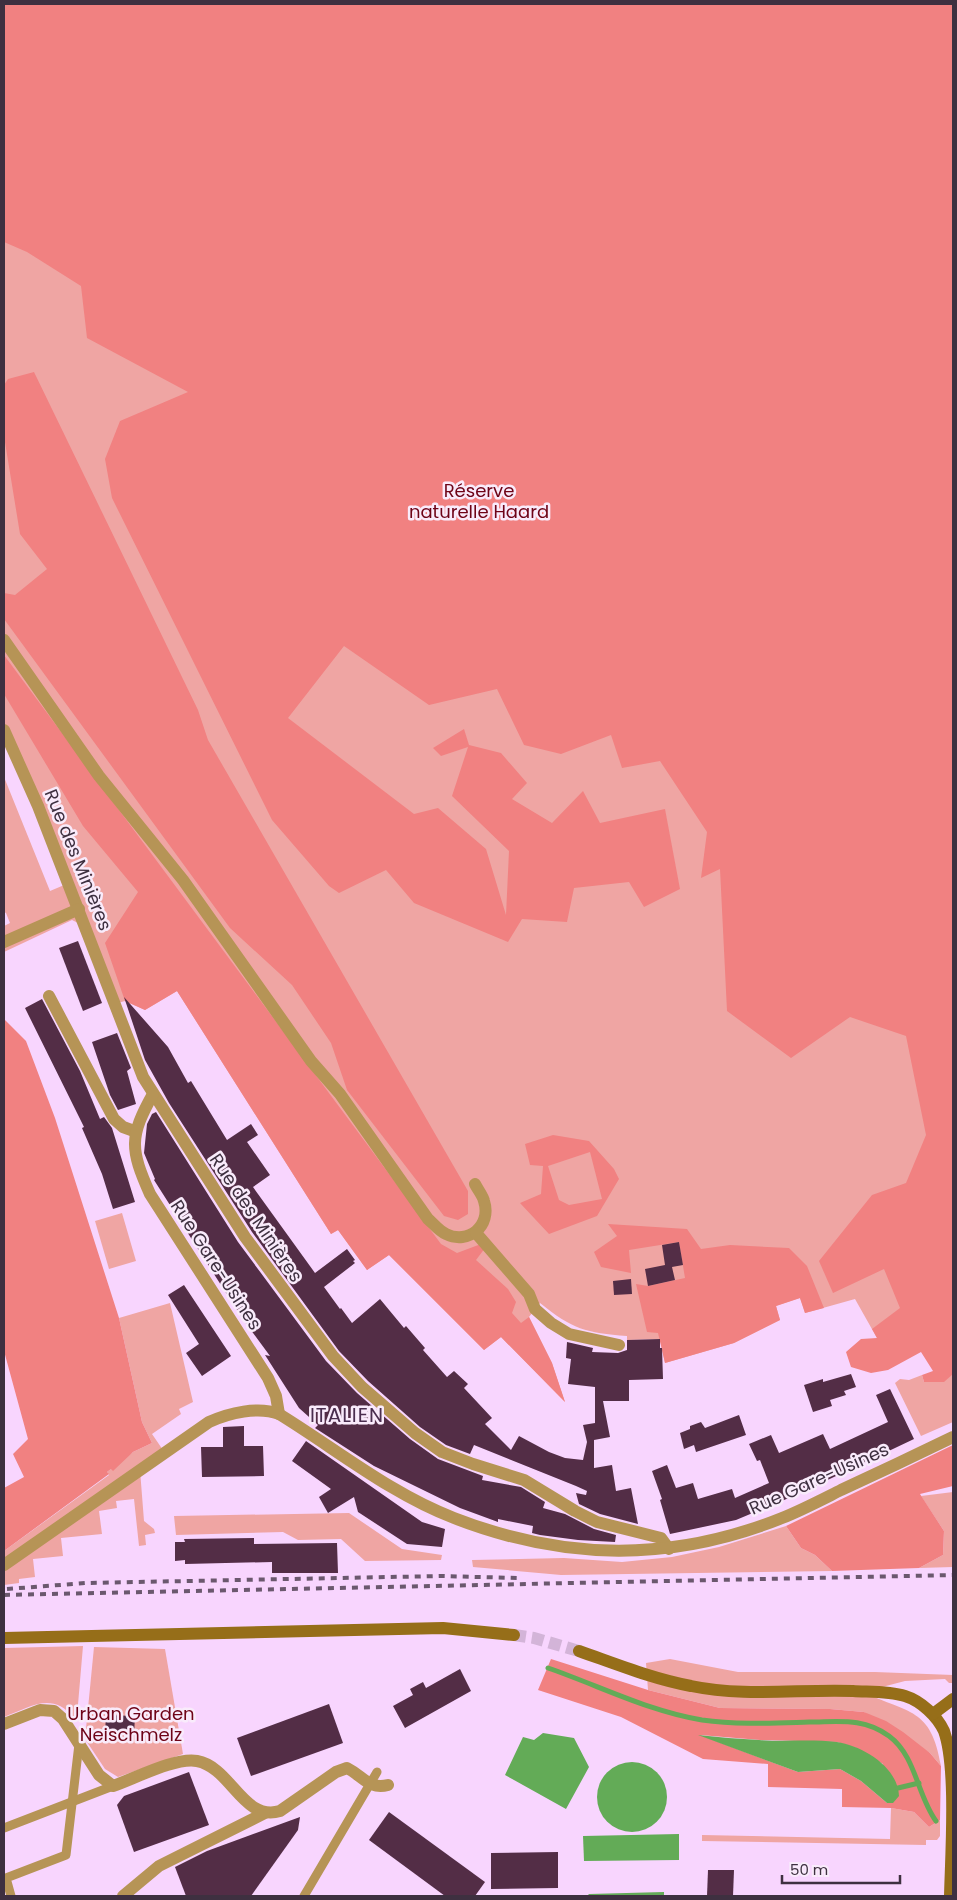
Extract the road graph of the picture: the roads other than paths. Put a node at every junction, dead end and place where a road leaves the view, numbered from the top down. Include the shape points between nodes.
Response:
1 (4, 640) edge
2 (4, 730) edge
3 (79, 909) junction
4 (4, 942) edge
5 (48, 996) dead end
6 (153, 1094) junction
7 (134, 1131) junction
8 (475, 1184) dead end
9 (476, 1233) junction
10 (619, 1346) dead end
11 (279, 1414) junction
12 (953, 1437) edge
13 (669, 1548) junction
14 (4, 1565) edge
15 (514, 1635) tunnel mouth
16 (4, 1638) edge
17 (579, 1652) tunnel mouth
18 (953, 1699) edge
19 (933, 1714) junction
20 (4, 1724) edge
21 (79, 1744) junction
22 (377, 1772) dead end
23 (368, 1784) junction
24 (388, 1785) dead end
25 (113, 1786) junction
26 (73, 1802) junction
27 (265, 1813) junction
28 (4, 1828) edge
29 (11, 1896) edge
30 (123, 1896) edge
31 (304, 1896) edge
32 (950, 1896) edge

1 - 9 street via 99,776 183,880 428,1219 445,1234 461,1238
2 - 3 street, Rue des Minières
3 - 4 street
3 - 6 street, Rue des Minières via 135,1060
5 - 7 street via 114,1119 122,1127
6 - 7 street
6 - 13 street, Rue des Minières via 245,1238 332,1356 362,1387 442,1452 524,1480 575,1512 597,1522 661,1538
7 - 11 street, Rue Gare-Usines via 135,1154 150,1194 268,1378
8 - 9 street via 484,1201 486,1218
9 - 10 street via 529,1294 535,1309 551,1323 569,1334
11 - 13 street, Rue Gare-Usines via 398,1491 454,1518 564,1548 618,1552
11 - 14 street, Rue Gare-Usines via 259,1411 232,1414 209,1422
12 - 13 street, Rue Gare-Usines via 782,1518 717,1538
15 - 16 main road via 443,1628
17 - 19 main road via 691,1686 727,1691 880,1692 905,1696
18 - 19 main road
19 - 32 main road via 944,1730 951,1764
20 - 21 street via 40,1710 54,1712 63,1719
21 - 25 street via 98,1775
21 - 26 lane
22 - 23 lane
23 - 24 street via 377,1788
23 - 27 street via 347,1768 336,1772 280,1811
23 - 31 lane
25 - 26 lane
25 - 27 street via 182,1761 196,1761 221,1772 251,1806
26 - 28 lane
26 - 29 lane via 66,1855 6,1878
27 - 30 street via 159,1866

